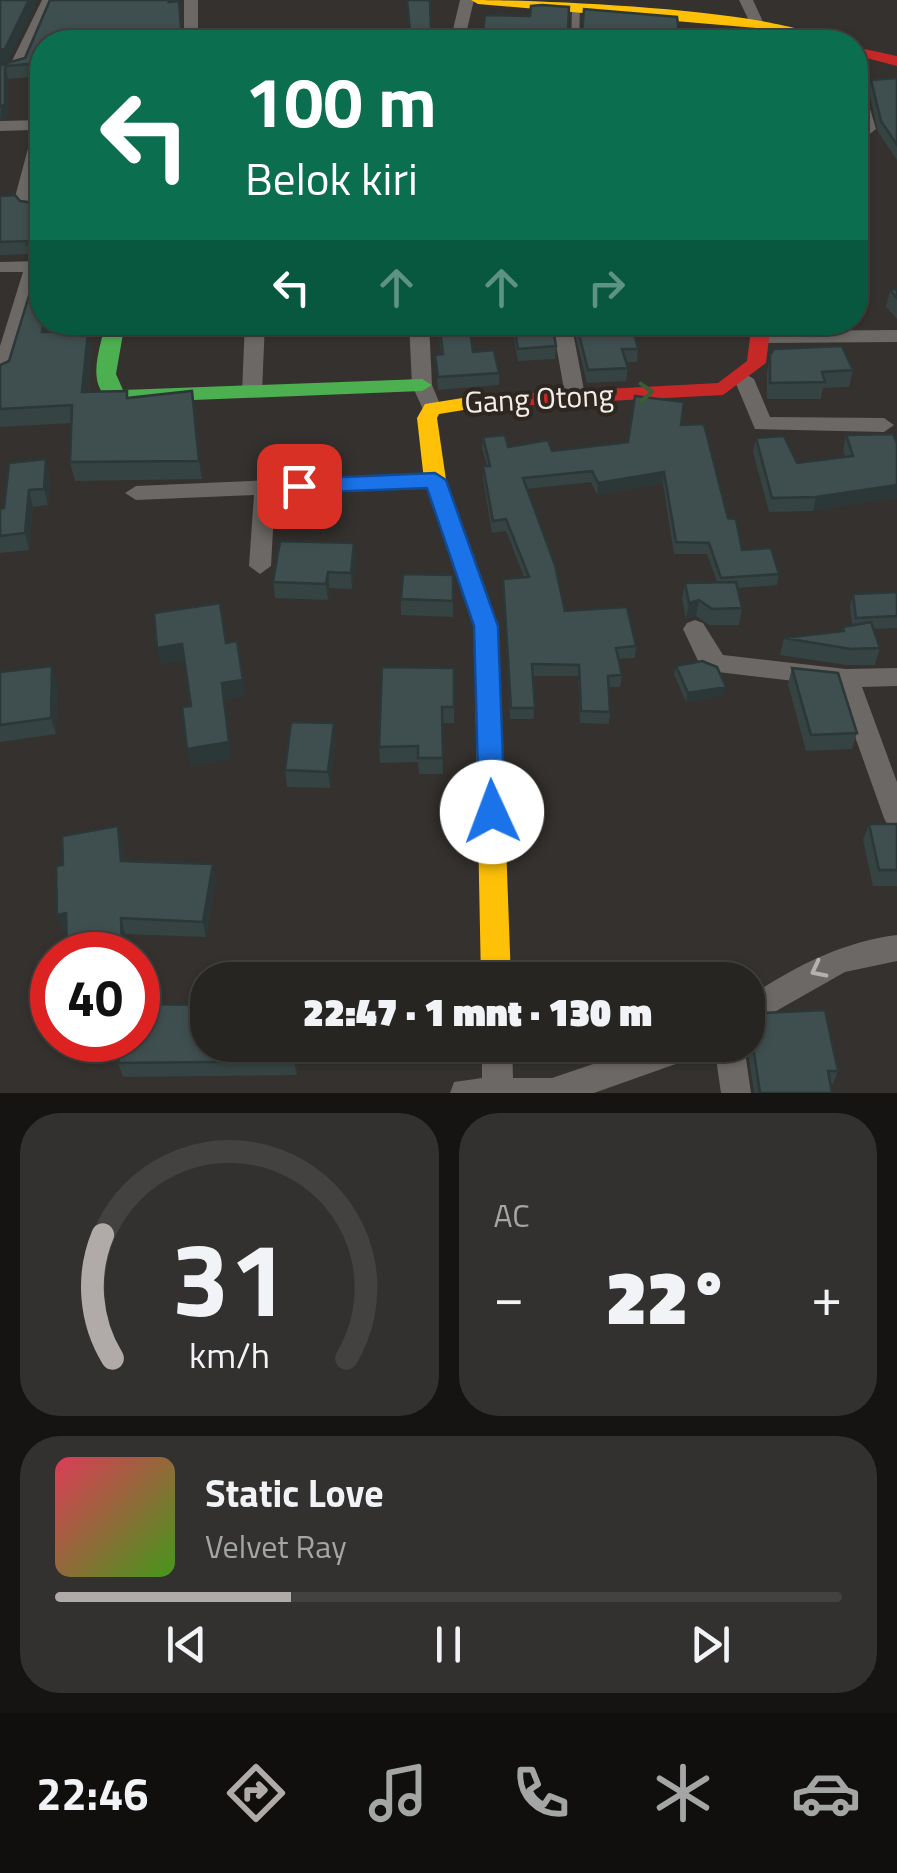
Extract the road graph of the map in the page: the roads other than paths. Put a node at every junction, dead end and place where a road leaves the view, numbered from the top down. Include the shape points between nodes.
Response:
1 (49, 0) edge
2 (190, 0) edge
3 (467, 0) edge
4 (478, 0) edge
5 (746, 0) edge
6 (576, 8) junction
7 (757, 24) junction
8 (35, 30) edge
9 (191, 30) edge
10 (460, 30) edge
11 (575, 30) edge
12 (779, 30) edge
13 (30, 40) edge
14 (868, 54) edge
15 (897, 62) edge
16 (0, 70) edge
17 (30, 125) edge
18 (0, 126) edge
19 (30, 174) edge
20 (0, 198) edge
21 (24, 198) junction
22 (30, 206) edge
23 (0, 266) edge
24 (30, 266) edge
25 (30, 290) edge
26 (114, 335) edge
27 (254, 335) edge
28 (420, 335) edge
29 (563, 335) edge
30 (761, 335) edge
31 (868, 335) edge
32 (897, 336) edge
33 (0, 378) edge
34 (744, 379) junction
35 (422, 385) junction
36 (252, 392) junction
37 (575, 395) junction
38 (432, 409) junction
39 (884, 424) dead end
40 (435, 480) junction
41 (265, 488) junction
42 (136, 493) dead end
43 (260, 566) dead end
44 (695, 629) dead end
45 (897, 677) edge
46 (846, 678) junction
47 (897, 818) edge
48 (897, 948) edge
49 (495, 962) edge
50 (765, 1002) edge
51 (497, 1062) edge
52 (641, 1062) edge
53 (732, 1062) edge
54 (498, 1092) edge
55 (465, 1093) edge
56 (552, 1093) edge
57 (736, 1093) edge

1 - 8 street
2 - 9 street
3 - 10 street
4 - 6 street
5 - 7 street
6 - 7 street
6 - 11 lane
7 - 12 street
13 - 16 street via 16,69
14 - 15 street
17 - 18 street
19 - 21 street
20 - 21 street
21 - 22 street
23 - 24 street
25 - 33 street
26 - 36 street via 105,383 110,393
27 - 36 street
28 - 35 street
29 - 37 street
30 - 34 street via 760,357
31 - 32 street
37 -> 34 street, Gang Otong via 722,389
34 - 39 street via 762,424
35 - 36 street
35 - 38 street
37 - 38 street, Gang Otong via 448,402
38 - 40 street, Gang Otong via 427,418
40 - 41 street
40 - 49 street, Gang Otong via 486,626
41 - 42 street
41 - 43 street
44 - 46 street via 718,664
45 - 46 street
46 - 47 street
48 -> 50 street via 817,968
51 - 54 street
52 - 56 street
53 - 57 street
54 - 55 street
54 - 56 street

